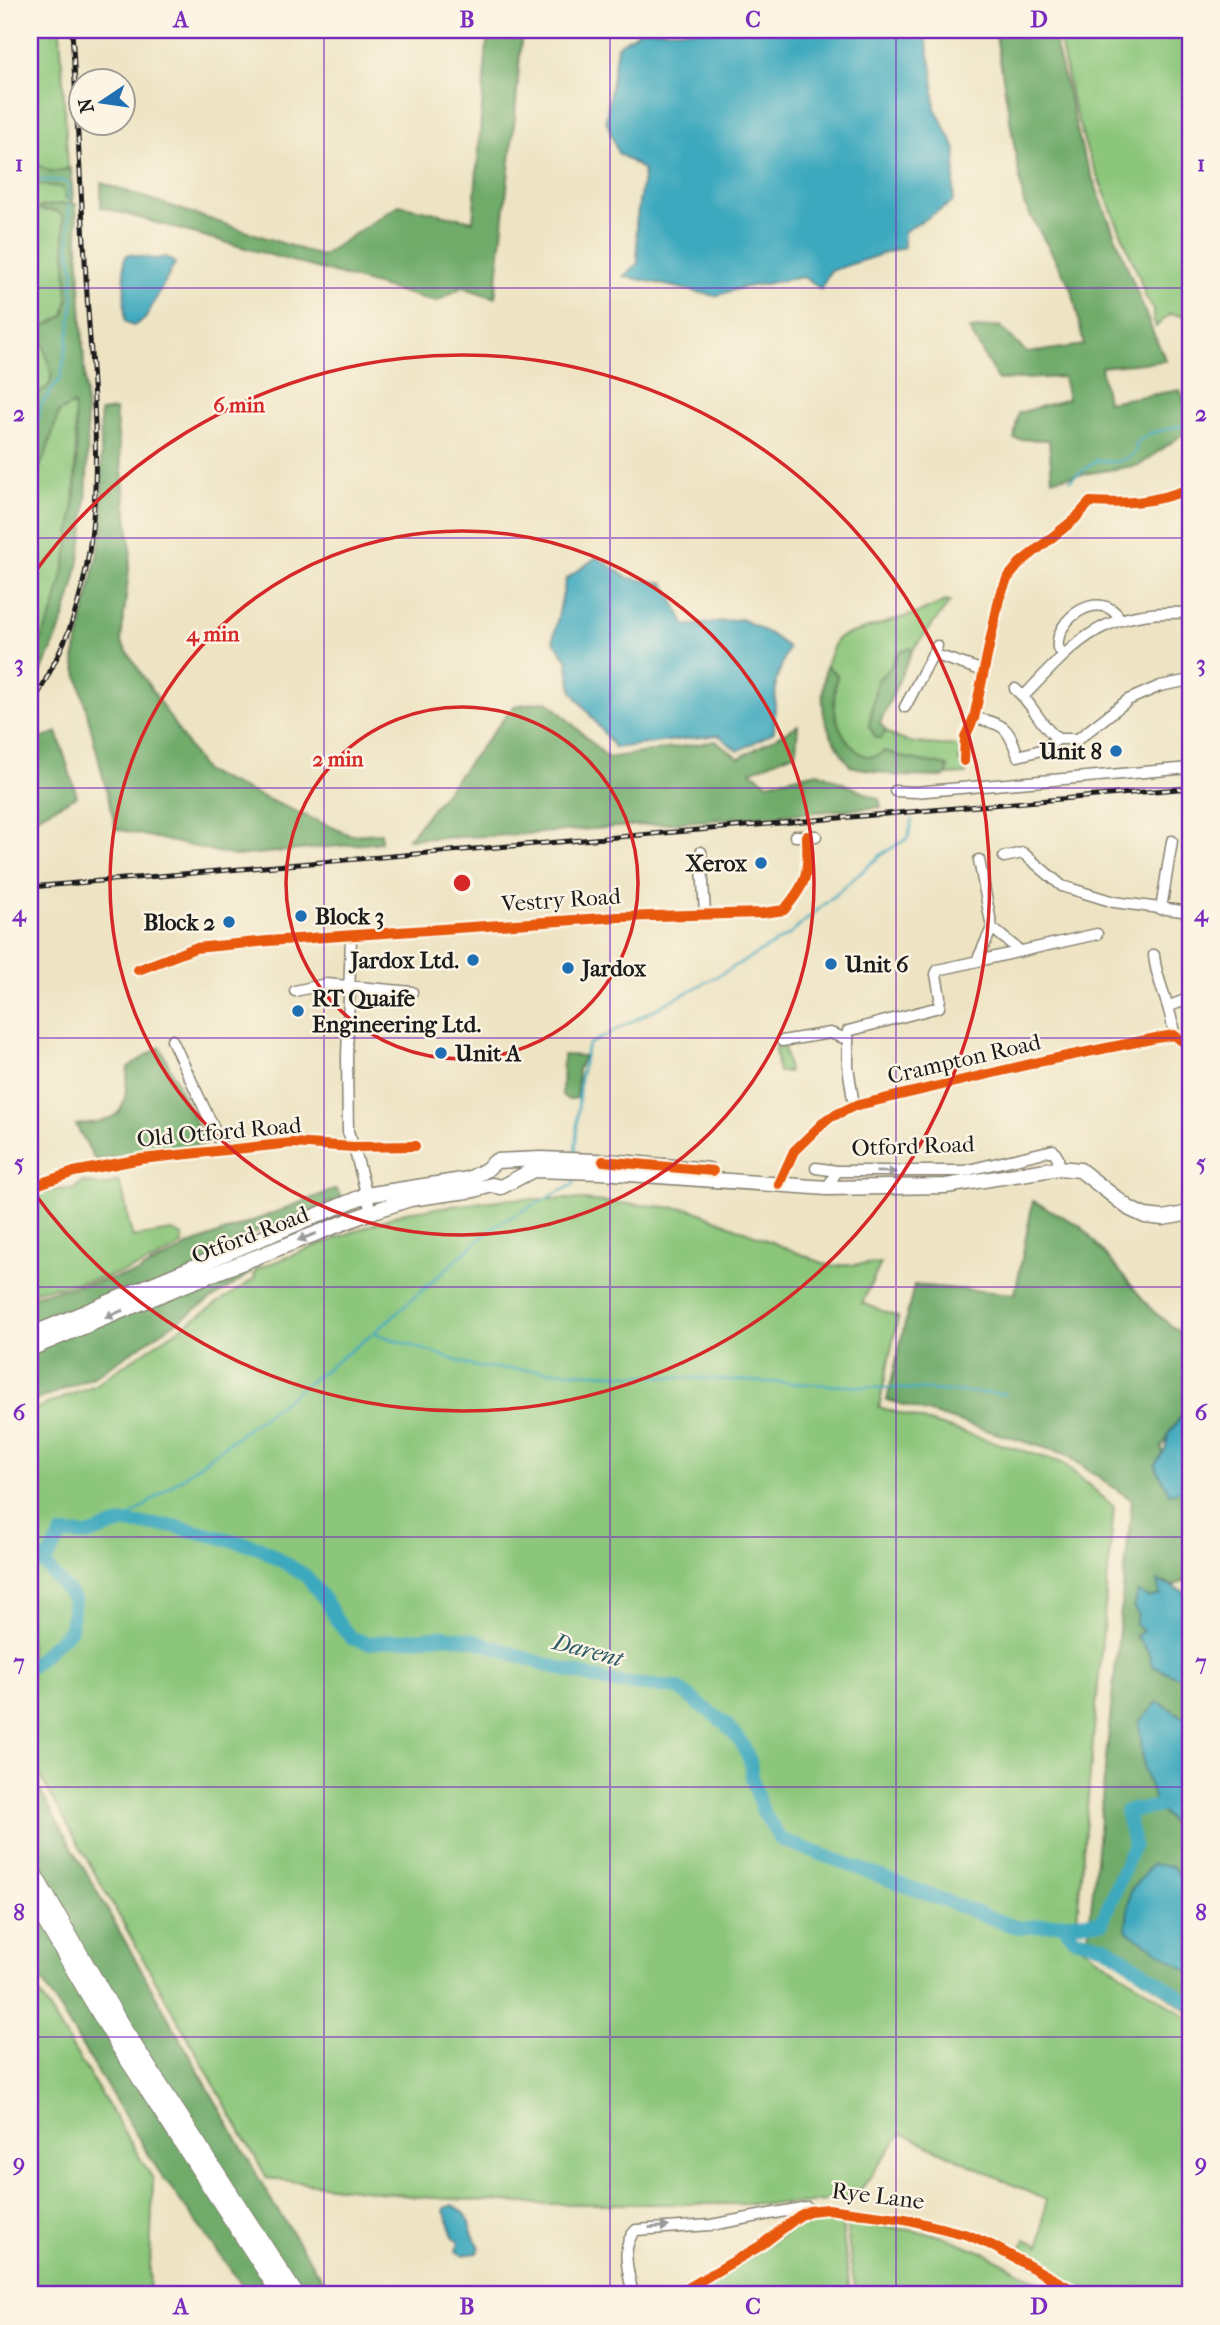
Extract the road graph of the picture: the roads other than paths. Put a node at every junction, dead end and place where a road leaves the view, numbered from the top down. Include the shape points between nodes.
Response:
1 (1188, 493) edge
2 (1190, 613) edge
3 (1119, 620) junction
4 (1064, 654) junction
5 (984, 671) junction
6 (1190, 680) edge
7 (902, 682) dead end
8 (913, 690) junction
9 (905, 707) dead end
10 (974, 718) junction
11 (1058, 739) junction
12 (964, 761) dead end
13 (1190, 768) edge
14 (895, 791) dead end
15 (806, 836) dead end
16 (1172, 841) dead end
17 (701, 852) dead end
18 (1004, 857) dead end
19 (979, 860) dead end
20 (1161, 909) junction
21 (1190, 912) edge
22 (705, 913) junction
23 (992, 928) junction
24 (1097, 934) dead end
25 (351, 937) junction
26 (1020, 951) junction
27 (1154, 956) dead end
28 (977, 961) junction
29 (138, 970) dead end
30 (350, 988) junction
31 (295, 990) dead end
32 (412, 992) dead end
33 (1190, 998) edge
34 (1170, 1006) junction
35 (1174, 1035) junction
36 (847, 1039) junction
37 (172, 1040) dead end
38 (782, 1041) dead end
39 (1190, 1048) edge
40 (854, 1106) junction
41 (415, 1146) dead end
42 (354, 1147) junction
43 (224, 1150) junction
44 (504, 1161) junction
45 (816, 1168) dead end
46 (1059, 1168) junction
47 (486, 1170) junction
48 (837, 1171) junction
49 (510, 1182) junction
50 (779, 1184) junction
51 (492, 1185) junction
52 (30, 1187) edge
53 (828, 1188) junction
54 (366, 1195) junction
55 (371, 1212) junction
56 (1190, 1213) edge
57 (30, 1335) edge
58 (30, 1349) edge
59 (30, 1868) edge
60 (30, 1895) edge
61 (809, 2211) junction
62 (281, 2295) edge
63 (296, 2295) edge
64 (633, 2295) edge
65 (676, 2295) edge
66 (1082, 2295) edge

1 - 5 street via 1140,503 1090,502 1075,520 1020,563 999,599
2 - 3 street via 1146,613
3 - 4 street
3 - 4 street via 1104,606 1079,611 1058,636 1058,648
4 - 11 street via 1020,692
5 - 8 street via 935,650
5 - 10 street
6 - 11 street via 1128,700 1078,739
7 - 8 street
8 - 9 street
10 - 11 street via 998,723 1010,732 1018,756
10 - 12 street via 965,737
13 - 14 street
15 - 22 street, Vestry Road via 808,873 784,910
16 - 20 street
17 - 22 street
18 - 20 street via 1023,853 1062,886 1114,902
19 - 23 street
20 - 21 street
22 - 25 street, Vestry Road
23 - 26 street
23 - 28 street
24 - 26 street
25 - 29 street, Vestry Road via 195,948
25 - 30 street
26 - 28 street
27 - 34 street
28 - 36 street via 936,971 939,1007 850,1030
30 - 31 street via 326,985
30 - 32 street
30 - 42 street via 348,1132
33 - 34 street
34 - 35 street
35 - 39 street
35 - 40 street, Crampton Road
36 - 38 street via 830,1034
36 - 40 street
37 - 43 street
40 - 50 street, Crampton Road via 827,1119 794,1151
41 - 42 street, Old Otford Road
42 - 43 street, Old Otford Road via 292,1143
42 - 54 street
43 - 52 street, Old Otford Road via 107,1164
44 - 47 main road, Otford Road via 492,1163
44 - 49 main road via 512,1169
44 - 50 main road, Otford Road via 620,1162 702,1169
45 - 48 street, Otford Road
48 -> 46 street, Otford Road via 964,1171 1053,1150
46 - 53 main road, Otford Road via 946,1186
46 - 56 main road, Otford Road via 1080,1170 1144,1216
47 - 51 main road
47 - 54 main road, Otford Road via 469,1179
48 - 53 street, Otford Road
49 - 50 main road, Otford Road via 533,1170
49 - 51 main road, Otford Road
50 - 53 main road, Otford Road
51 - 55 main road, Otford Road via 410,1199
54 - 55 street
54 - 57 main road, Otford Road
55 -> 58 main road, Otford Road
59 - 63 highway via 130,2040
60 - 62 highway via 119,2046
64 -> 61 street via 626,2255 628,2237 636,2230 711,2225 807,2207
61 - 65 street, Rye Lane
61 - 66 street, Rye Lane via 855,2211 939,2226 991,2245

